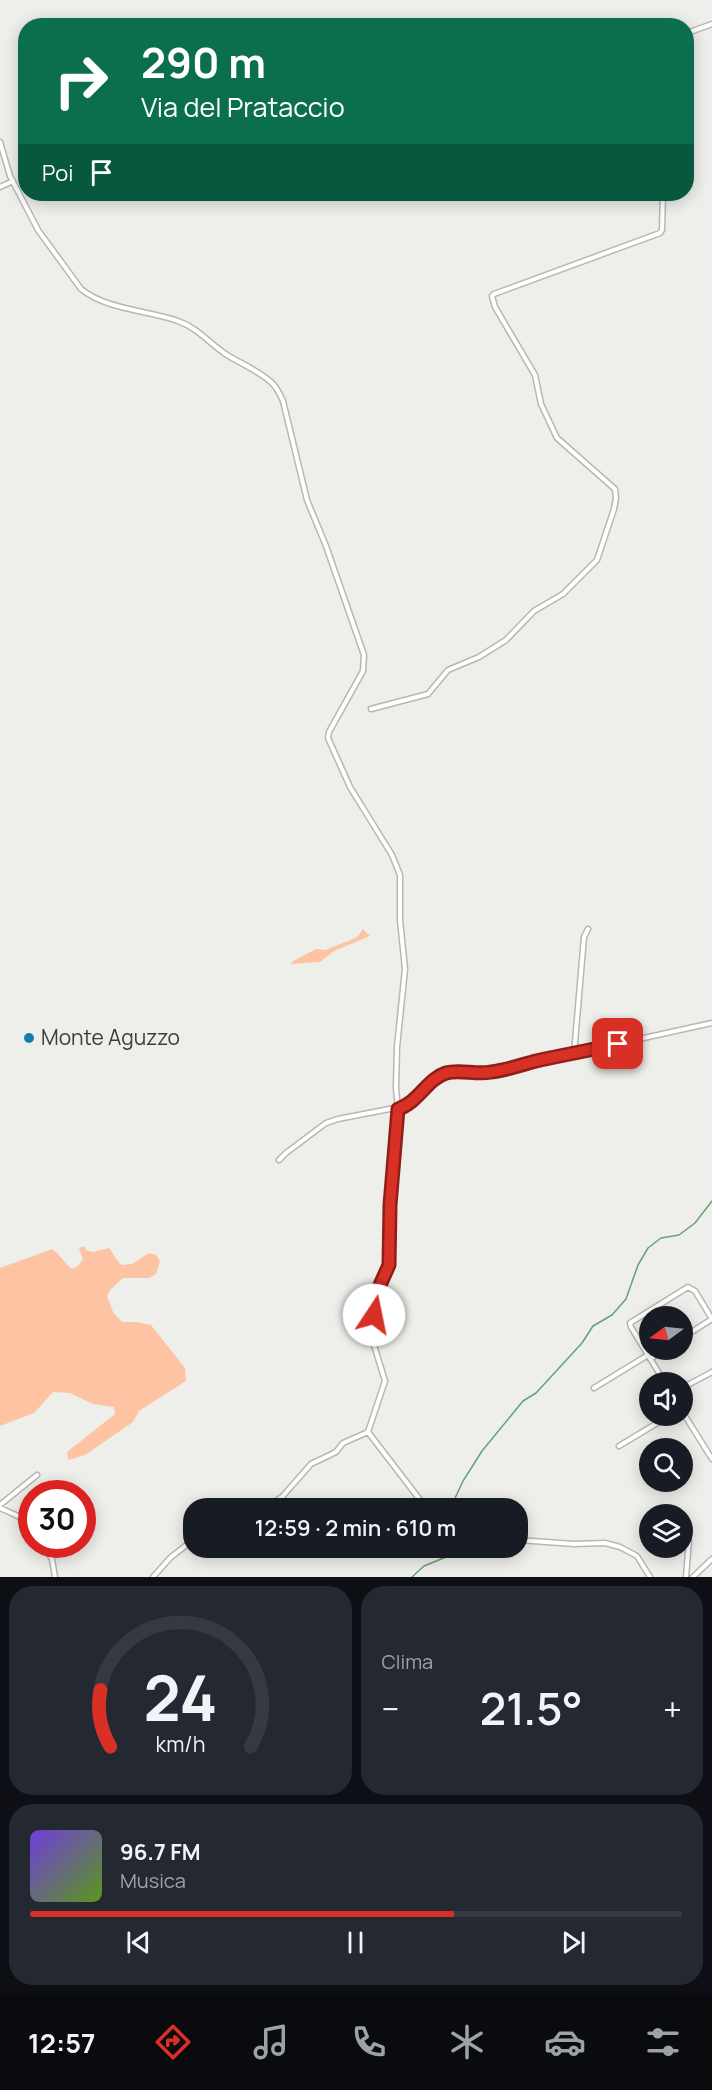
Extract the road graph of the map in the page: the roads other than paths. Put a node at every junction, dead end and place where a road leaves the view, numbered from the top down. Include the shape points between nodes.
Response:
1 (712, 24) edge
2 (694, 30) edge
3 (0, 141) edge
4 (13, 181) junction
5 (0, 187) edge
6 (18, 191) edge
7 (23, 201) edge
8 (663, 201) edge
9 (370, 709) dead end
10 (588, 929) dead end
11 (712, 1023) edge
12 (574, 1054) junction
13 (398, 1109) junction
14 (279, 1160) dead end
15 (657, 1306) edge
16 (639, 1317) edge
17 (712, 1319) edge
18 (693, 1331) edge
19 (639, 1340) edge
20 (644, 1360) edge
21 (712, 1372) edge
22 (693, 1382) edge
23 (594, 1388) dead end
24 (652, 1426) edge
25 (692, 1426) edge
26 (368, 1432) junction
27 (619, 1446) dead end
28 (712, 1458) edge
29 (37, 1475) dead end
30 (280, 1498) edge
31 (419, 1498) edge
32 (0, 1506) edge
33 (18, 1516) edge
34 (528, 1541) edge
35 (183, 1548) edge
36 (51, 1558) edge
37 (688, 1558) edge
38 (712, 1559) edge
39 (55, 1577) edge
40 (153, 1577) edge
41 (650, 1577) edge
42 (686, 1577) edge
43 (693, 1577) edge

1 - 2 street
3 - 4 street
4 - 5 street
4 - 6 street
7 - 13 street via 38,230 81,289 97,299 189,326 254,369 280,394 307,500 365,657 363,670 328,736 350,787 392,855 399,874 405,969 397,1047
8 - 9 street via 660,233 492,296 535,375 541,404 557,438 616,490 614,509 597,560 560,597 534,611 506,640 448,670 428,694
10 - 12 street via 584,937
11 - 12 street
12 - 13 street via 486,1073 444,1074
13 - 14 street via 331,1121
13 - 26 street via 389,1265 380,1285 371,1329 384,1387
15 - 17 street via 686,1288 694,1289
16 - 19 street via 630,1323
17 - 18 street
20 - 23 street
21 - 22 street
24 - 27 street
25 - 28 street
26 - 30 street via 311,1464
26 - 31 street
29 - 32 street
32 - 33 street
34 - 41 street via 615,1545 635,1554
35 - 40 street
36 - 39 street
37 - 42 street
38 - 43 street

